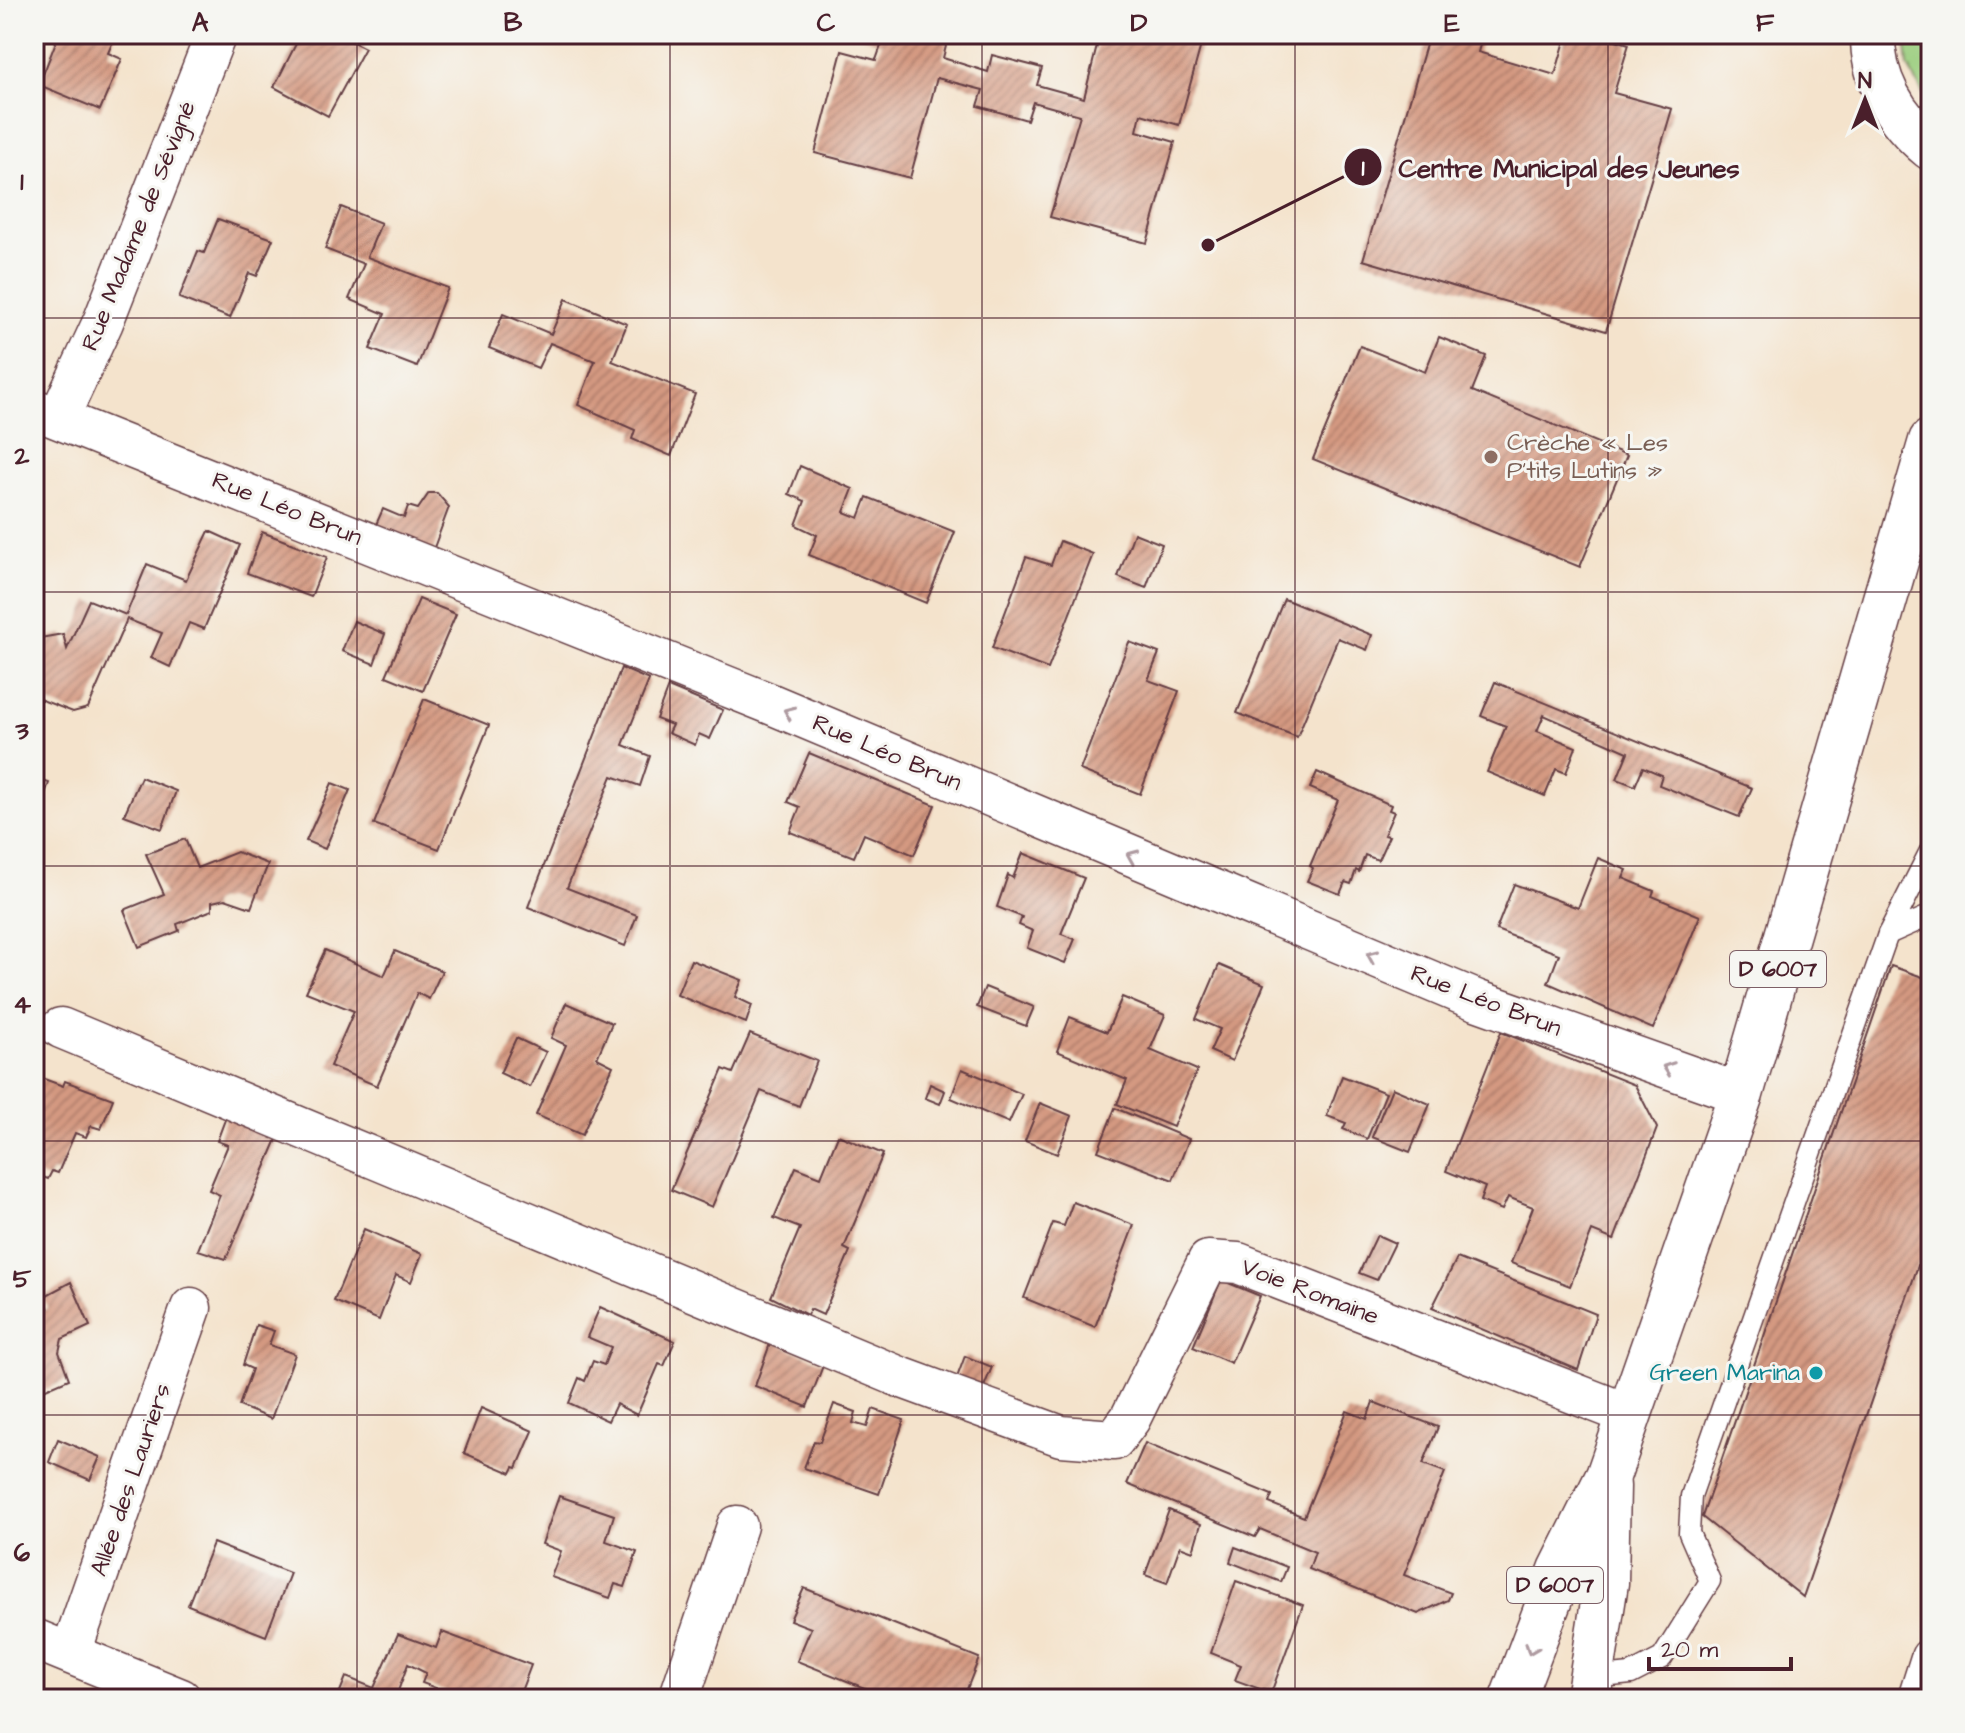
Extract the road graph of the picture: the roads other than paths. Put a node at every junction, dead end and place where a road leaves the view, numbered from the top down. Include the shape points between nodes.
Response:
1 (216, 34) edge
2 (1873, 34) edge
3 (1931, 148) edge
4 (46, 413) edge
5 (1930, 449) edge
6 (1931, 849) edge
7 (1931, 915) edge
8 (1888, 934) junction
9 (61, 1028) dead end
10 (1741, 1094) junction
11 (191, 1308) dead end
12 (1630, 1415) junction
13 (1608, 1476) junction
14 (737, 1526) dead end
15 (34, 1639) edge
16 (71, 1652) junction
17 (1931, 1658) edge
18 (1590, 1688) edge
19 (181, 1699) edge
20 (679, 1699) edge
21 (1512, 1699) edge
22 (1918, 1699) edge

1 - 4 street, Rue Madame de Sévigné via 103,322
2 - 3 main road via 1885,94 1909,130
10 -> 4 street, Rue Léo Brun via 1476,1000 771,704
5 - 10 main road, D 6007
6 - 8 lane
7 - 8 lane
8 - 18 lane via 1691,1496 1689,1533 1710,1581 1662,1658
9 - 12 street, Voie Romaine via 900,1377 1061,1436 1114,1440 1130,1419 1208,1261 1238,1263
10 - 12 main road, D 6007
11 - 16 street, Allée des Lauriers
12 - 13 main road, D 6007
13 - 18 main road, D 6007 via 1606,1583
13 -> 21 main road, D 6007 via 1561,1570
14 - 20 street
15 - 16 street
16 - 19 street
17 - 22 street

